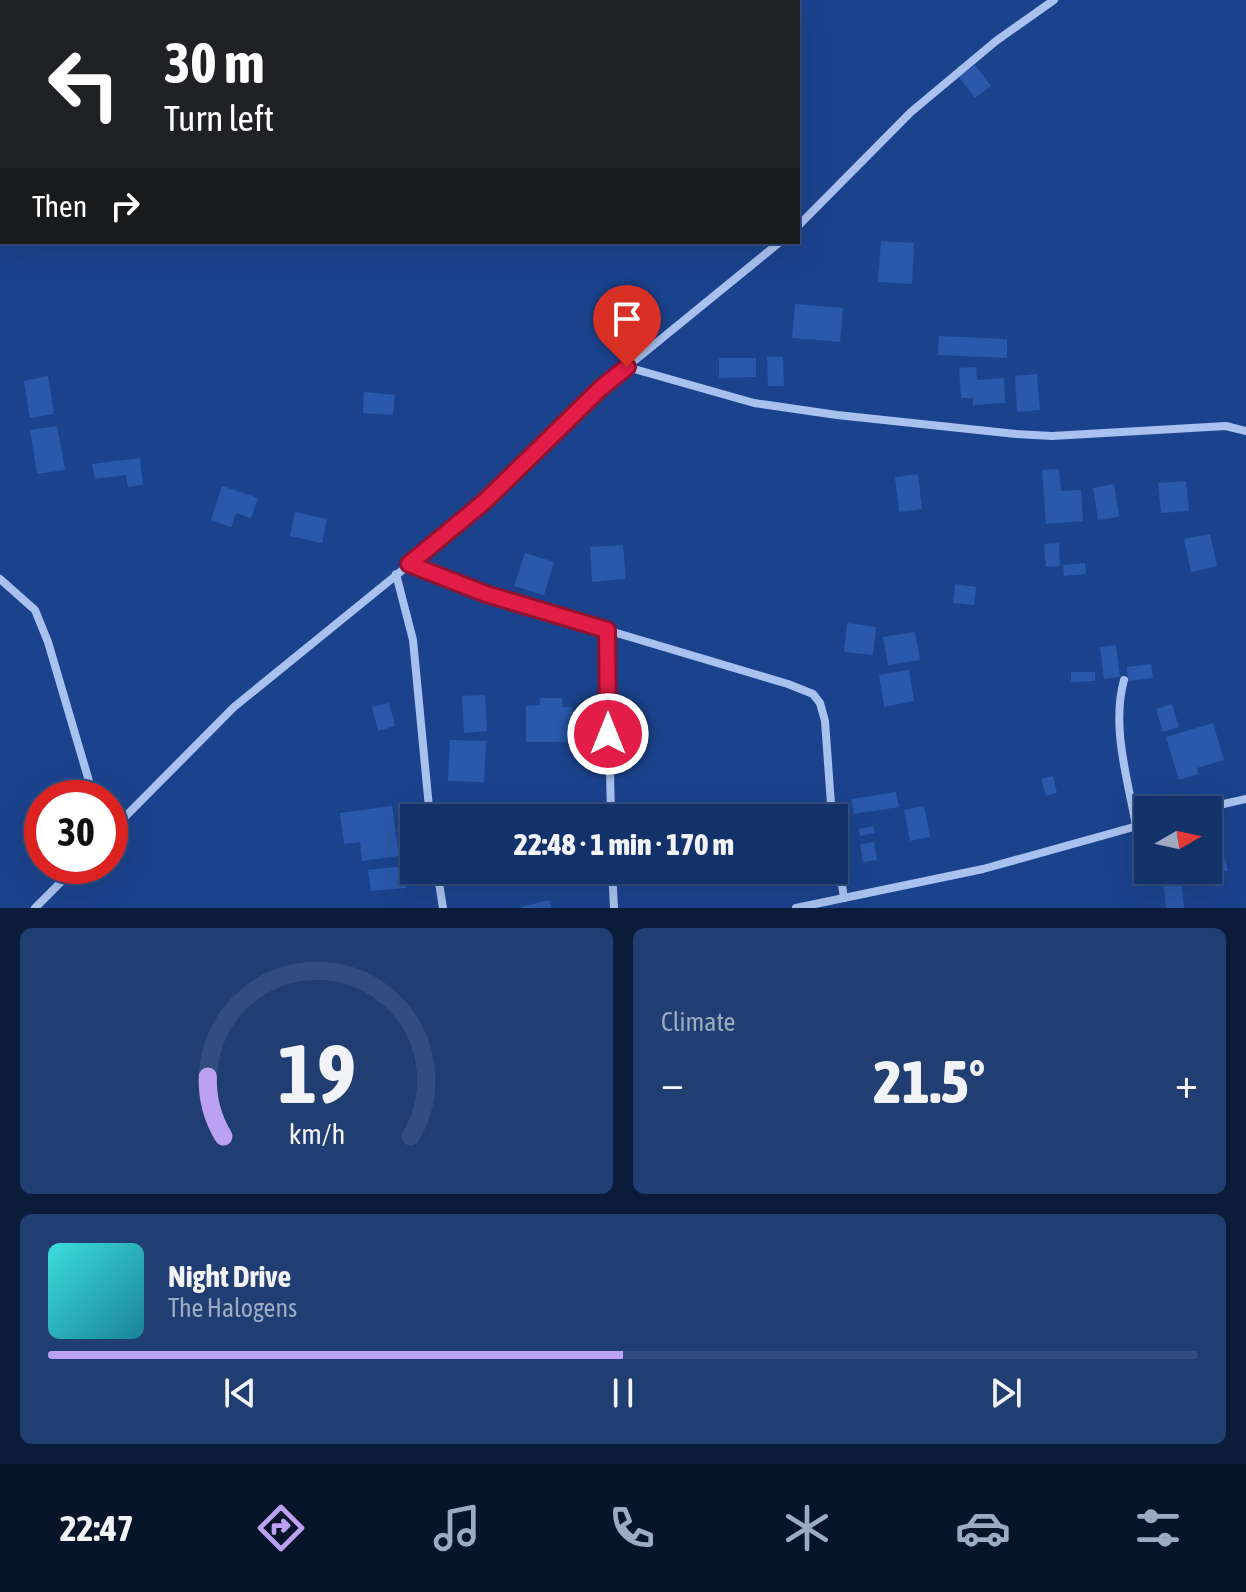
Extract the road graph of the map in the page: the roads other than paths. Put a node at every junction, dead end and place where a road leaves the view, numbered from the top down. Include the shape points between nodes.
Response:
1 (1054, 0) edge
2 (800, 224) edge
3 (778, 244) edge
4 (627, 367) junction
5 (1246, 431) edge
6 (409, 564) junction
7 (396, 574) junction
8 (0, 579) edge
9 (607, 630) junction
10 (1124, 680) dead end
11 (89, 780) edge
12 (1246, 799) edge
13 (429, 804) edge
14 (611, 804) edge
15 (831, 804) edge
16 (1222, 804) edge
17 (128, 814) edge
18 (1134, 814) edge
19 (1134, 827) edge
20 (59, 884) edge
21 (439, 884) edge
22 (613, 884) edge
23 (842, 884) edge
24 (844, 898) junction
25 (35, 908) edge
26 (443, 908) edge
27 (614, 908) edge
28 (796, 908) edge

1 - 2 street via 911,112
3 - 4 street
4 - 5 street via 754,403 1016,434 1226,426
4 - 6 street via 484,502
6 - 7 street
6 - 9 street via 486,594
7 - 13 street via 413,640
7 - 17 street via 234,707
8 - 11 street via 35,610
9 - 14 street
9 - 15 street via 813,694 825,721
10 - 18 street via 1119,721
12 - 16 street
19 - 24 street via 983,869
20 - 25 street
21 - 26 street
22 - 27 street
23 - 24 street
24 - 28 street

